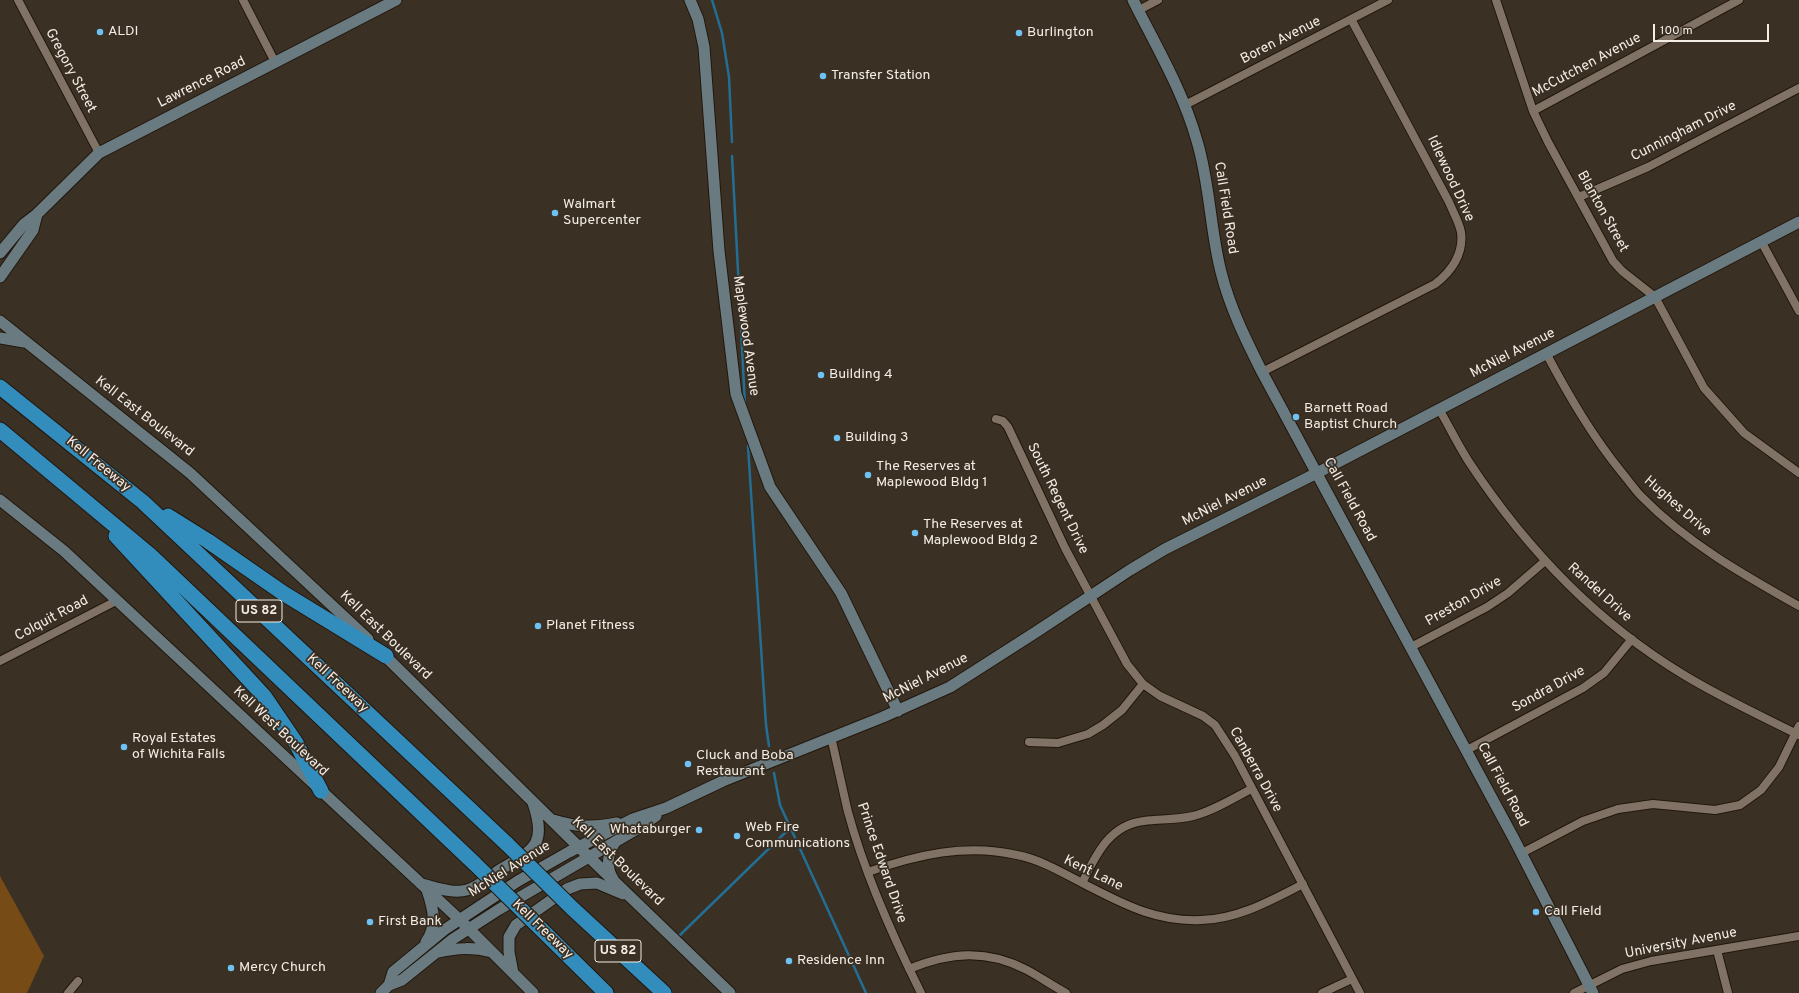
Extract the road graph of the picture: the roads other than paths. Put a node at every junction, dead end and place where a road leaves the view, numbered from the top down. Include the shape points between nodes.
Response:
1 (18, 0) edge
2 (243, 0) edge
3 (396, 0) edge
4 (690, 0) edge
5 (1133, 0) edge
6 (1158, 0) edge
7 (1388, 0) edge
8 (1496, 0) edge
9 (1739, 0) edge
10 (1138, 10) junction
11 (1351, 19) junction
12 (276, 62) junction
13 (1799, 88) edge
14 (1185, 105) junction
15 (1533, 111) junction
16 (99, 154) junction
17 (1579, 197) junction
18 (37, 214) junction
19 (1799, 222) edge
20 (1761, 241) junction
21 (0, 252) edge
22 (0, 277) edge
23 (1655, 297) junction
24 (1799, 311) edge
25 (0, 314) edge
26 (3, 323) edge
27 (0, 338) edge
28 (26, 343) junction
29 (1546, 353) junction
30 (1262, 372) junction
31 (0, 387) edge
32 (1439, 409) junction
33 (996, 419) dead end
34 (0, 430) edge
35 (1317, 473) junction
36 (1799, 473) edge
37 (143, 502) junction
38 (90, 504) junction
39 (2, 505) edge
40 (1545, 560) junction
41 (1091, 595) junction
42 (116, 600) junction
43 (1799, 606) edge
44 (1632, 639) junction
45 (1412, 647) junction
46 (386, 656) junction
47 (0, 661) edge
48 (1143, 684) junction
49 (898, 711) junction
50 (1798, 732) edge
51 (831, 737) junction
52 (1029, 742) dead end
53 (1467, 750) junction
54 (1251, 789) junction
55 (321, 791) junction
56 (532, 801) junction
57 (666, 808) junction
58 (551, 819) junction
59 (633, 819) junction
60 (615, 842) junction
61 (579, 847) junction
62 (1522, 853) junction
63 (589, 857) junction
64 (868, 872) junction
65 (1082, 883) junction
66 (617, 884) junction
67 (1303, 884) junction
68 (424, 886) junction
69 (631, 897) junction
70 (460, 920) junction
71 (469, 929) junction
72 (1799, 936) edge
73 (422, 947) junction
74 (1717, 950) junction
75 (493, 952) junction
76 (436, 953) junction
77 (909, 969) junction
78 (513, 973) junction
79 (1352, 979) junction
80 (78, 981) dead end
81 (389, 984) junction
82 (1591, 989) edge
83 (68, 993) edge
84 (381, 993) edge
85 (533, 993) edge
86 (606, 993) edge
87 (664, 993) edge
88 (730, 993) edge
89 (921, 993) edge
90 (1066, 993) edge
91 (1322, 993) edge
92 (1360, 993) edge
93 (1574, 993) edge
94 (1728, 993) edge

1 - 16 street, Gregory Street
2 - 12 street
3 - 12 main road, Lawrence Road
4 - 49 main road, Maplewood Avenue via 698,19 704,47 719,251 736,394 770,487 842,593
5 - 10 main road, Call Field Road
6 - 10 street
7 - 11 street, Boren Avenue
8 - 15 street, Blanton Street
9 - 15 street, McCutchen Avenue
10 - 14 main road, Call Field Road
11 - 14 street, Boren Avenue
11 - 30 street, Idlewood Drive via 1449,202 1461,233 1457,258 1453,267 1435,284
12 - 16 main road, Lawrence Road
13 - 17 street, Cunningham Drive via 1648,167
14 - 30 main road, Call Field Road via 1206,176 1220,270 1227,296
15 - 17 street, Blanton Street
16 - 18 main road, Lawrence Road
17 - 23 street, Blanton Street via 1613,261
18 - 21 main road, Lawrence Road via 24,224
18 - 22 main road, Lawrence Road via 33,230
19 - 20 main road, McNiel Avenue
20 - 23 main road, McNiel Avenue
20 - 24 street
23 - 29 main road, McNiel Avenue
23 - 36 street, Blanton Street via 1704,388 1744,433
25 - 26 main road
26 - 28 main road, Kell East Boulevard
27 - 28 main road
28 - 46 main road, Kell East Boulevard via 190,473
29 - 32 main road, McNiel Avenue
29 - 43 street, Hughes Drive via 1599,444 1642,497 1690,539 1750,579
30 - 35 main road, Call Field Road
31 - 37 highway, Kell Freeway / US 82
32 - 35 main road, McNiel Avenue
32 - 40 street, Randel Drive via 1468,460 1506,516
33 - 41 street, South Regent Drive via 1008,427 1062,541
34 - 38 highway, Kell Freeway / US 82
35 - 41 main road, McNiel Avenue via 1165,549
35 - 45 main road, Call Field Road
37 - 46 highway
37 - 87 highway, Kell Freeway / US 82, bridge
38 - 55 highway via 138,561 264,696 296,743
38 - 86 highway, Kell Freeway / US 82, bridge via 150,555 475,864
39 - 42 main road, Kell West Boulevard via 64,551
40 - 44 street, Randel Drive via 1575,592
40 - 45 street, Preston Drive via 1508,593 1487,607
41 - 48 street, Canberra Drive via 1127,664
41 - 49 main road, McNiel Avenue via 967,677
42 - 47 street, Colquit Road
42 - 55 main road, Kell West Boulevard
44 - 50 street, Randel Drive via 1684,675
44 - 53 street, Sondra Drive via 1604,673 1583,688
45 - 53 main road, Call Field Road
46 - 56 main road, Kell East Boulevard
48 - 52 street via 1122,710 1088,734 1058,744
48 - 54 street, Canberra Drive via 1215,725 1235,756
49 - 51 main road, McNiel Avenue
50 - 62 street via 1761,790 1740,805 1715,810 1653,804 1618,809 1583,821
51 - 57 main road, McNiel Avenue via 723,781
51 - 64 street, Prince Edward Drive via 848,813
53 - 62 main road, Call Field Road
54 - 65 street via 1215,808 1192,816 1143,821 1129,824 1112,833 1100,849
54 - 67 street, Canberra Drive
55 - 68 main road, Kell West Boulevard
56 - 58 main road, Kell East Boulevard
56 - 68 main road via 539,829 532,850 466,890 449,891
57 - 59 main road, McNiel Avenue
57 - 60 main road, McNiel Avenue
58 - 59 main road via 574,826 599,827
58 - 61 main road, Kell East Boulevard
59 - 61 main road, McNiel Avenue
60 - 63 main road, McNiel Avenue
60 - 66 main road via 608,858 608,868
61 - 63 main road, Kell East Boulevard
61 - 70 main road, McNiel Avenue via 518,881
62 - 82 main road, Call Field Road
63 - 66 main road, Kell East Boulevard
63 - 71 main road, McNiel Avenue
64 - 65 street, Kent Lane via 930,854 963,850 1017,855 1046,865
64 - 77 street, Prince Edward Drive
65 - 67 street, Kent Lane via 1136,910 1162,917 1200,920 1232,916
66 - 69 main road, Kell East Boulevard
67 - 79 street, Canberra Drive
68 - 70 main road, Kell West Boulevard
68 - 73 main road via 434,912 434,925 430,937
69 - 78 main road via 597,882 567,889 516,924 509,936
69 - 88 main road, Kell East Boulevard
70 - 71 main road, Kell West Boulevard
70 - 73 main road, McNiel Avenue
71 - 75 main road, Kell West Boulevard
71 - 76 main road, McNiel Avenue
72 - 74 street, University Avenue
73 - 81 main road, McNiel Avenue via 393,972
74 - 82 street, University Avenue via 1651,961 1622,969
74 - 94 street
75 - 76 main road via 458,948
75 - 78 main road, Kell West Boulevard
76 - 81 main road, McNiel Avenue via 402,980
77 - 89 street, Prince Edward Drive
77 - 90 street via 954,955 979,955 1004,960 1027,970
78 - 85 main road, Kell West Boulevard
79 - 91 street
79 - 92 street, Canberra Drive
80 - 83 street
81 - 84 main road, McNiel Avenue
82 - 93 street, University Avenue

